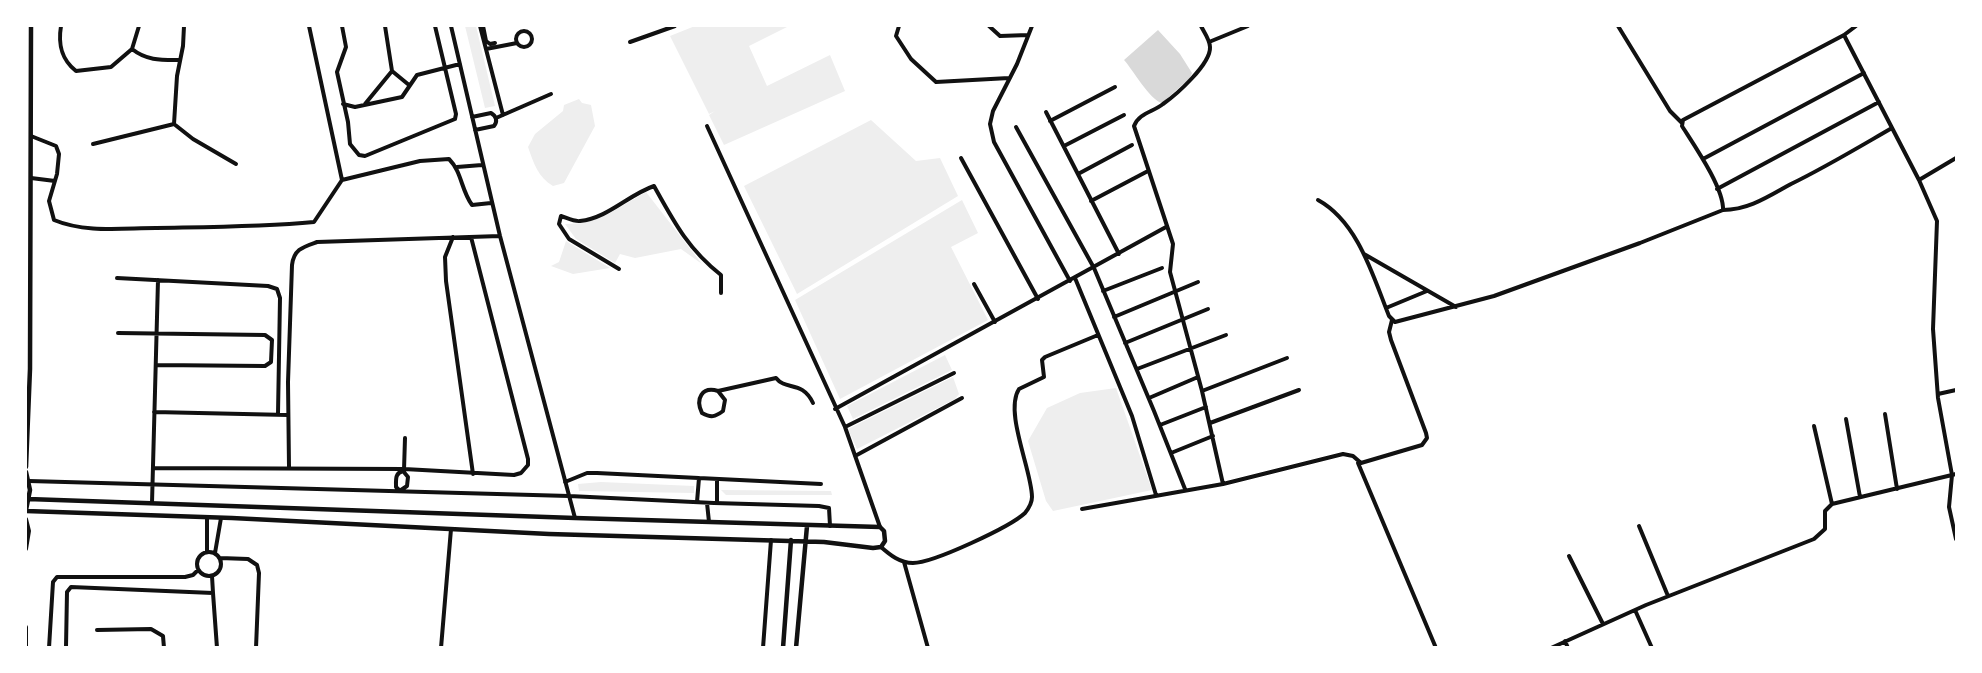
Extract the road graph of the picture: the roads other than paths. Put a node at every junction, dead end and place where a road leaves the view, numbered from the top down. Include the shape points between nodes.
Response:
1 (31, 26) edge
2 (61, 26) edge
3 (140, 26) edge
4 (184, 26) edge
5 (309, 26) edge
6 (342, 26) edge
7 (385, 26) edge
8 (435, 26) edge
9 (451, 26) edge
10 (482, 26) edge
11 (675, 26) edge
12 (899, 26) edge
13 (989, 26) edge
14 (1032, 26) edge
15 (1201, 26) edge
16 (1248, 26) edge
17 (1618, 26) edge
18 (1856, 26) edge
19 (1844, 34) junction
20 (1028, 35) junction
21 (630, 42) dead end
22 (1209, 42) junction
23 (495, 43) dead end
24 (517, 43) junction
25 (132, 49) junction
26 (486, 49) junction
27 (180, 60) junction
28 (460, 64) junction
29 (445, 67) junction
30 (392, 70) junction
31 (1864, 73) junction
32 (1010, 78) junction
33 (409, 85) junction
34 (1115, 87) dead end
35 (551, 94) dead end
36 (1879, 102) junction
37 (344, 104) junction
38 (365, 105) junction
39 (1046, 112) dead end
40 (502, 115) junction
41 (1124, 115) dead end
42 (472, 117) junction
43 (496, 118) junction
44 (1050, 121) junction
45 (1682, 122) junction
46 (174, 124) junction
47 (707, 126) dead end
48 (1016, 127) dead end
49 (1893, 128) junction
50 (475, 130) junction
51 (31, 136) junction
52 (93, 144) dead end
53 (1132, 145) dead end
54 (1064, 147) junction
55 (961, 158) dead end
56 (1956, 158) edge
57 (1703, 159) junction
58 (236, 164) dead end
59 (482, 165) junction
60 (457, 167) junction
61 (1148, 171) junction
62 (1078, 174) junction
63 (31, 178) junction
64 (342, 180) junction
65 (1919, 180) junction
66 (55, 181) junction
67 (1718, 189) junction
68 (1318, 200) dead end
69 (1091, 201) junction
70 (491, 203) junction
71 (1723, 210) junction
72 (1166, 227) junction
73 (500, 236) junction
74 (453, 237) junction
75 (471, 237) junction
76 (1119, 254) junction
77 (1364, 254) junction
78 (1094, 268) junction
79 (1162, 268) dead end
80 (618, 269) dead end
81 (117, 278) dead end
82 (1075, 278) junction
83 (158, 280) junction
84 (1070, 281) junction
85 (1198, 282) dead end
86 (974, 284) dead end
87 (1103, 291) junction
88 (1427, 291) junction
89 (1176, 292) junction
90 (721, 293) dead end
91 (1038, 299) junction
92 (1456, 307) junction
93 (1386, 308) junction
94 (1208, 309) dead end
95 (1114, 317) junction
96 (1183, 320) junction
97 (1392, 320) junction
98 (995, 322) junction
99 (118, 333) dead end
100 (157, 333) junction
101 (1098, 335) junction
102 (1226, 335) dead end
103 (1125, 343) junction
104 (1190, 351) junction
105 (1287, 358) dead end
106 (156, 364) junction
107 (28, 369) edge
108 (1137, 369) junction
109 (954, 373) dead end
110 (1198, 377) junction
111 (1299, 390) dead end
112 (1956, 390) edge
113 (718, 391) junction
114 (1203, 391) junction
115 (1938, 394) junction
116 (962, 398) dead end
117 (1149, 398) junction
118 (813, 403) dead end
119 (1206, 407) junction
120 (836, 409) junction
121 (154, 412) junction
122 (278, 414) junction
123 (1886, 414) dead end
124 (288, 415) junction
125 (1846, 419) dead end
126 (1210, 423) junction
127 (1160, 425) junction
128 (1814, 426) dead end
129 (845, 427) junction
130 (1214, 436) junction
131 (405, 438) dead end
132 (1171, 453) junction
133 (855, 456) junction
134 (1358, 462) junction
135 (289, 467) junction
136 (153, 468) junction
137 (26, 469) edge
138 (404, 470) junction
139 (473, 474) junction
140 (1954, 474) edge
141 (699, 478) junction
142 (717, 479) junction
143 (29, 481) junction
144 (565, 482) junction
145 (821, 484) dead end
146 (1223, 484) junction
147 (153, 485) junction
148 (1185, 489) junction
149 (1897, 489) junction
150 (400, 491) junction
151 (1156, 495) junction
152 (569, 496) junction
153 (1860, 496) junction
154 (28, 499) junction
155 (697, 502) junction
156 (152, 503) junction
157 (707, 503) junction
158 (717, 503) junction
159 (1832, 504) junction
160 (1082, 509) dead end
161 (26, 511) edge
162 (372, 511) junction
163 (207, 518) junction
164 (221, 518) junction
165 (575, 518) junction
166 (26, 519) edge
167 (709, 522) junction
168 (370, 525) junction
169 (807, 526) junction
170 (830, 526) junction
171 (1639, 526) dead end
172 (880, 527) junction
173 (451, 529) junction
174 (1956, 539) edge
175 (771, 540) junction
176 (791, 540) junction
177 (805, 541) junction
178 (881, 547) junction
179 (26, 549) edge
180 (207, 552) junction
181 (215, 553) junction
182 (1569, 556) dead end
183 (220, 558) junction
184 (904, 561) junction
185 (198, 570) junction
186 (212, 576) junction
187 (213, 593) junction
188 (1668, 596) junction
189 (1635, 610) junction
190 (1603, 624) junction
191 (26, 627) edge
192 (97, 630) dead end
193 (1565, 641) junction
194 (66, 647) edge
195 (26, 648) edge
196 (50, 648) edge
197 (164, 648) edge
198 (217, 648) edge
199 (256, 648) edge
200 (441, 648) edge
201 (763, 648) edge
202 (783, 648) edge
203 (796, 648) edge
204 (928, 648) edge
205 (1436, 648) edge
206 (1551, 648) edge
207 (1568, 648) edge
208 (1652, 648) edge

1 - 51 street
2 - 25 street via 63,58 76,70 111,68
3 - 25 street
4 - 27 street
5 - 64 street
6 - 37 street via 346,47 337,72
7 - 30 street
8 - 29 street
9 - 28 street
10 - 23 street via 486,41
10 - 26 street
11 - 21 street
12 - 32 street via 896,36 911,59 936,82
13 - 20 street via 1000,36
14 - 20 street
15 - 22 street
16 - 22 street
17 - 45 street via 1670,111
18 - 19 street
19 - 31 street
19 - 45 street
20 - 32 street
22 - 61 street via 1208,57 1199,70 1163,104 1136,120 1134,126
24 - 24 street via 519,33 530,34 528,45
24 - 26 street
25 - 27 street via 153,60
26 - 40 street
27 - 46 street
28 - 29 street
28 - 42 street
29 - 33 street via 417,75
29 - 37 street via 455,119 365,156 350,144
30 - 33 street
30 - 38 street
31 - 36 street
31 - 57 street
32 - 84 street via 993,111 991,133
33 - 38 street via 402,97
34 - 44 street
35 - 40 street
36 - 49 street
36 - 67 street
37 - 38 street
39 - 44 street
40 - 43 street
41 - 54 street
42 - 43 street via 490,112
42 - 50 street
43 - 50 street via 494,126
44 - 54 street
45 - 57 street
46 - 52 street
46 - 58 street
47 - 120 street
48 - 78 street
49 - 65 street
49 - 71 street via 1756,202
50 - 59 street
51 - 63 street
51 - 66 street via 56,146
53 - 62 street
54 - 62 street
55 - 91 street
56 - 65 street
57 - 67 street
59 - 60 street
59 - 70 street
60 - 64 street via 449,159 420,161
60 - 70 street via 465,196 472,205
61 - 69 street
61 - 72 street
62 - 69 street
63 - 66 street
63 - 107 street
64 - 66 street via 314,222 110,228 54,220 49,201
65 - 115 street via 1937,221 1932,329
67 - 71 street
68 - 77 street via 1346,226
69 - 76 street
70 - 73 street
71 - 92 street via 1511,291
72 - 76 street
72 - 89 street via 1173,244 1170,272
73 - 75 street
73 - 144 street
74 - 75 street
74 - 124 street via 317,242 298,250 292,265
74 - 139 street via 445,257 446,281
75 - 139 street via 528,459 526,469 514,475
76 - 78 street
77 - 88 street
77 - 93 street
78 - 82 street
78 - 87 street
79 - 87 street
80 - 90 street via 569,239 559,224 561,216 579,221 609,212 641,190 654,186 701,260 722,275
81 - 83 street
82 - 84 street
82 - 101 street
83 - 100 street
83 - 122 street via 277,289
84 - 91 street
85 - 89 street
86 - 98 street
87 - 95 street
88 - 92 street
88 - 93 street
89 - 95 street
89 - 96 street
91 - 98 street
92 - 97 street via 1398,323
93 - 97 street
94 - 96 street
95 - 103 street
96 - 103 street
96 - 104 street
97 - 134 street via 1391,340 1427,438 1417,448
98 - 120 street
99 - 100 street
100 - 106 street
100 - 106 street via 266,335 272,340 271,362 265,366
101 - 151 street via 1131,416
101 - 184 street via 1045,357 1041,364 1044,377 1017,393 1018,438 1032,497 1026,511 944,555
102 - 104 street
103 - 108 street
104 - 108 street
104 - 110 street
105 - 114 street
106 - 121 street
107 - 137 street
108 - 117 street
109 - 129 street
110 - 114 street
110 - 117 street
111 - 126 street
112 - 115 street
113 - 113 street via 704,391 699,398 702,413 709,417 723,411 725,400
113 - 118 street via 776,378 805,391
114 - 119 street
115 - 140 street
116 - 133 street
117 - 127 street
119 - 126 street
119 - 127 street
120 - 129 street
121 - 122 street
121 - 136 street
122 - 124 street
123 - 149 street
124 - 135 street
125 - 153 street
126 - 130 street
127 - 132 street
128 - 159 street
129 - 133 street
130 - 132 street
130 - 146 street
131 - 138 street
132 - 148 street
133 - 172 street
134 - 146 street via 1343,454
134 - 205 street
135 - 136 street
135 - 138 street
136 - 147 street
137 - 143 street
138 - 139 street
138 - 150 street via 407,486
138 - 150 street via 396,476
140 - 149 street
140 - 174 street via 1949,507
141 - 142 street
141 - 144 street via 587,473
141 - 155 street
142 - 145 street
142 - 158 street
143 - 147 street
143 - 154 street
144 - 152 street
146 - 148 street
147 - 150 street
147 - 156 street
148 - 151 street
149 - 153 street
150 - 152 street
151 - 160 street
152 - 155 street
152 - 165 street
153 - 159 street
154 - 156 street
154 - 161 street
155 - 157 street
156 - 162 street
157 - 158 street
157 - 167 street
158 - 170 street via 826,506
159 - 188 street via 1825,510 1825,529 1814,539
161 - 163 street
162 - 165 street
162 - 168 street
163 - 164 street
163 - 180 street
164 - 168 street
164 - 181 street
165 - 167 street
166 - 179 street
167 - 169 street
168 - 173 street
169 - 170 street
169 - 177 street
170 - 172 street
171 - 188 street
172 - 178 street via 885,541
173 - 175 street
173 - 200 street
175 - 176 street
175 - 201 street
176 - 177 street
176 - 202 street
177 - 178 street
177 - 203 street
178 - 184 street
180 - 181 street
180 - 185 street via 198,558
181 - 183 street
182 - 190 street
183 - 186 street via 221,569
183 - 199 street via 248,559 257,565
184 - 204 street
185 - 186 street via 204,576
185 - 196 street via 185,577 57,578 53,582
186 - 187 street
187 - 194 street via 71,587 67,592
187 - 198 street
188 - 189 street
189 - 190 street
189 - 208 street
190 - 193 street
191 - 195 street
192 - 197 street via 151,629 161,633
193 - 206 street
193 - 207 street

